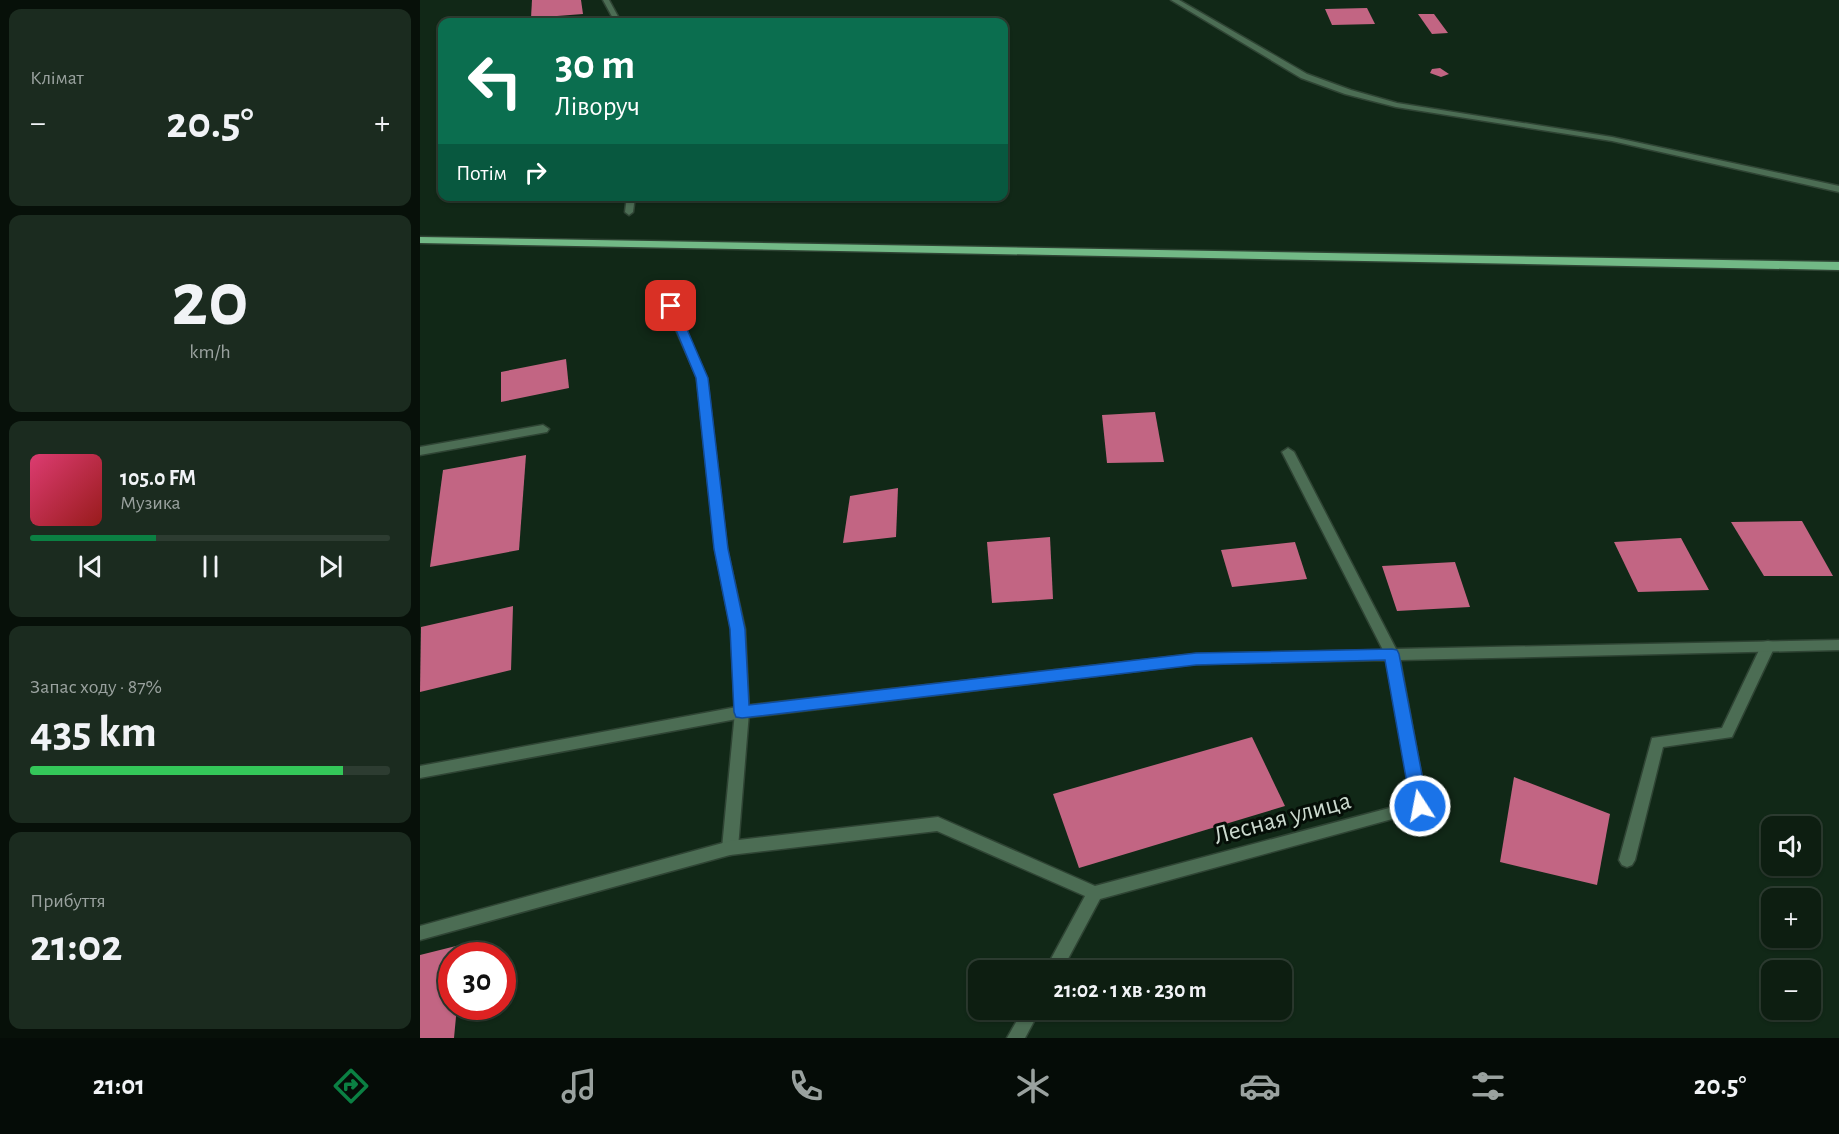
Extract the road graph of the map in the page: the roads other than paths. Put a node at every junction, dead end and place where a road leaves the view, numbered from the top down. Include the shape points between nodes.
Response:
1 (606, 0) edge
2 (1174, 0) edge
3 (616, 18) edge
4 (1839, 189) edge
5 (630, 201) edge
6 (629, 212) dead end
7 (420, 240) edge
8 (1839, 266) edge
9 (664, 291) dead end
10 (543, 429) dead end
11 (420, 451) edge
12 (1288, 452) dead end
13 (420, 459) edge
14 (1839, 645) edge
15 (1768, 646) junction
16 (1392, 654) junction
17 (742, 712) junction
18 (420, 772) edge
19 (730, 848) junction
20 (1628, 860) dead end
21 (1095, 893) junction
22 (420, 933) edge
23 (1058, 960) edge
24 (1026, 1020) edge
25 (1016, 1038) edge

1 - 3 street
2 - 4 street via 1304,76 1348,92 1396,105 1612,139
5 - 6 street
7 - 8 main road
9 - 17 street via 702,378 721,549 738,629
10 - 11 street
11 - 13 street
12 - 16 street
14 - 15 street
15 - 16 street
15 - 20 street via 1727,733 1657,742
16 - 17 street via 1196,659
16 - 21 street, Лесная улица via 1420,806
17 - 18 street
17 - 19 street
19 - 21 street via 938,824
19 - 22 street
21 - 23 street
24 - 25 street

